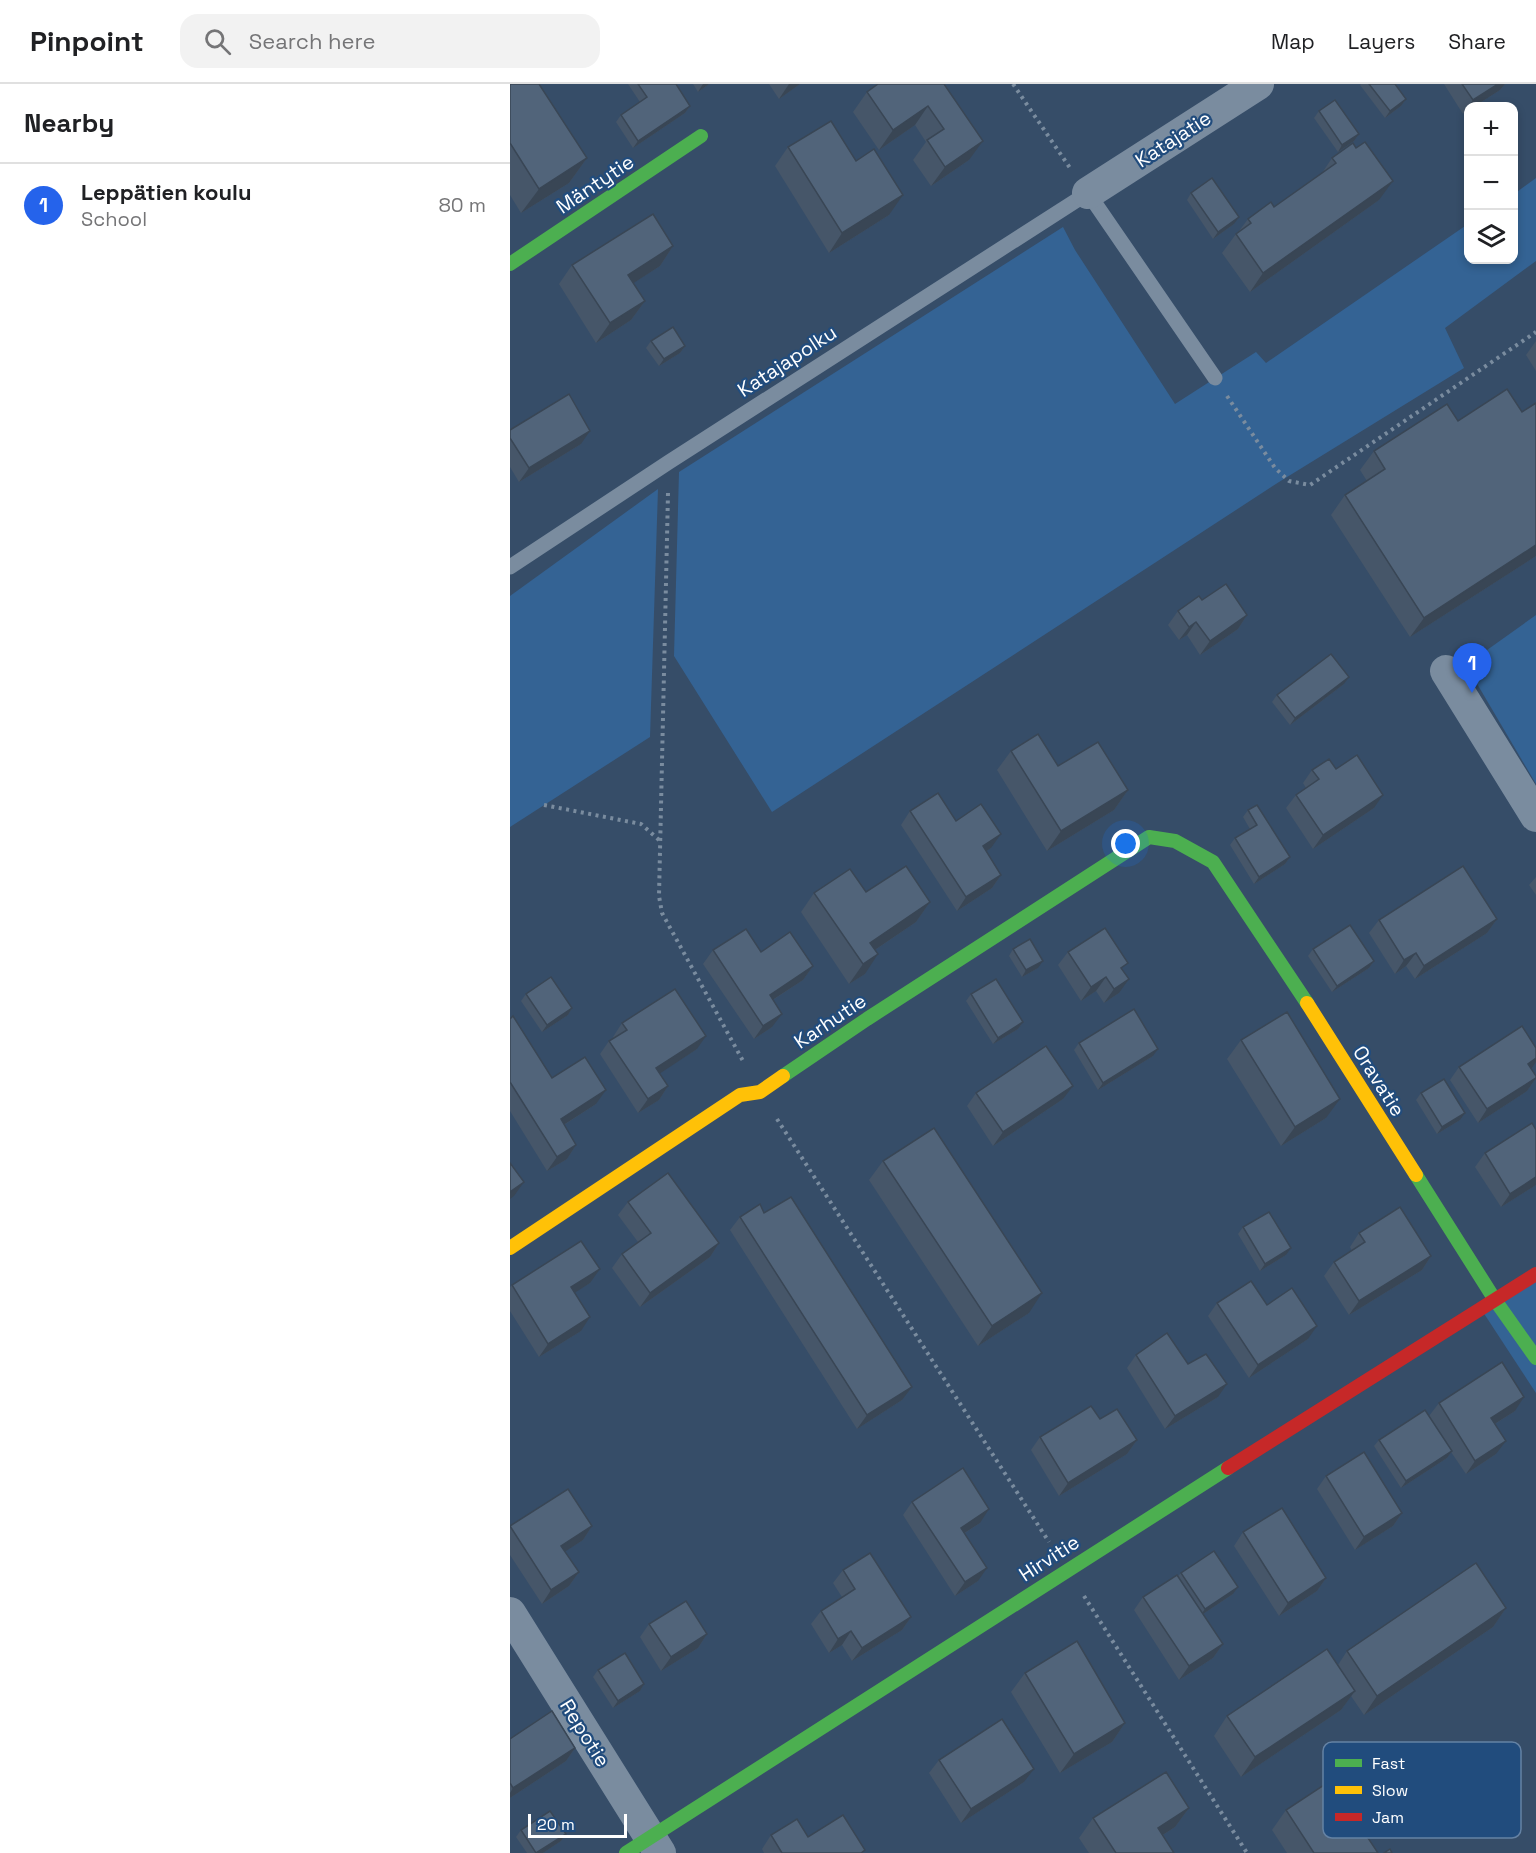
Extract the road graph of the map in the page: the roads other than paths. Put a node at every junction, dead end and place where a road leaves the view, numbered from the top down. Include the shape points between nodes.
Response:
1 (1258, 84) edge
2 (701, 136) dead end
3 (1088, 193) junction
4 (510, 264) edge
5 (1215, 378) road end
6 (510, 567) edge
7 (1446, 671) dead end
8 (1536, 816) edge
9 (1175, 841) joint
10 (510, 1248) edge
11 (1536, 1274) edge
12 (1495, 1300) junction
13 (1536, 1358) edge
14 (510, 1613) edge
15 (645, 1848) edge

1 - 3 street, Katajatie
2 - 4 street, Mäntytie
3 - 5 lane
3 - 6 lane, Katajapolku
7 - 8 street
9 - 10 street, Karhutie via 1149,837 760,1092 740,1095
9 - 12 street, Oravatie via 1213,862
11 - 12 street, Hirvitie
12 - 13 street, Oravatie
12 - 15 street, Hirvitie via 1067,1569
14 - 15 street, Repotie

